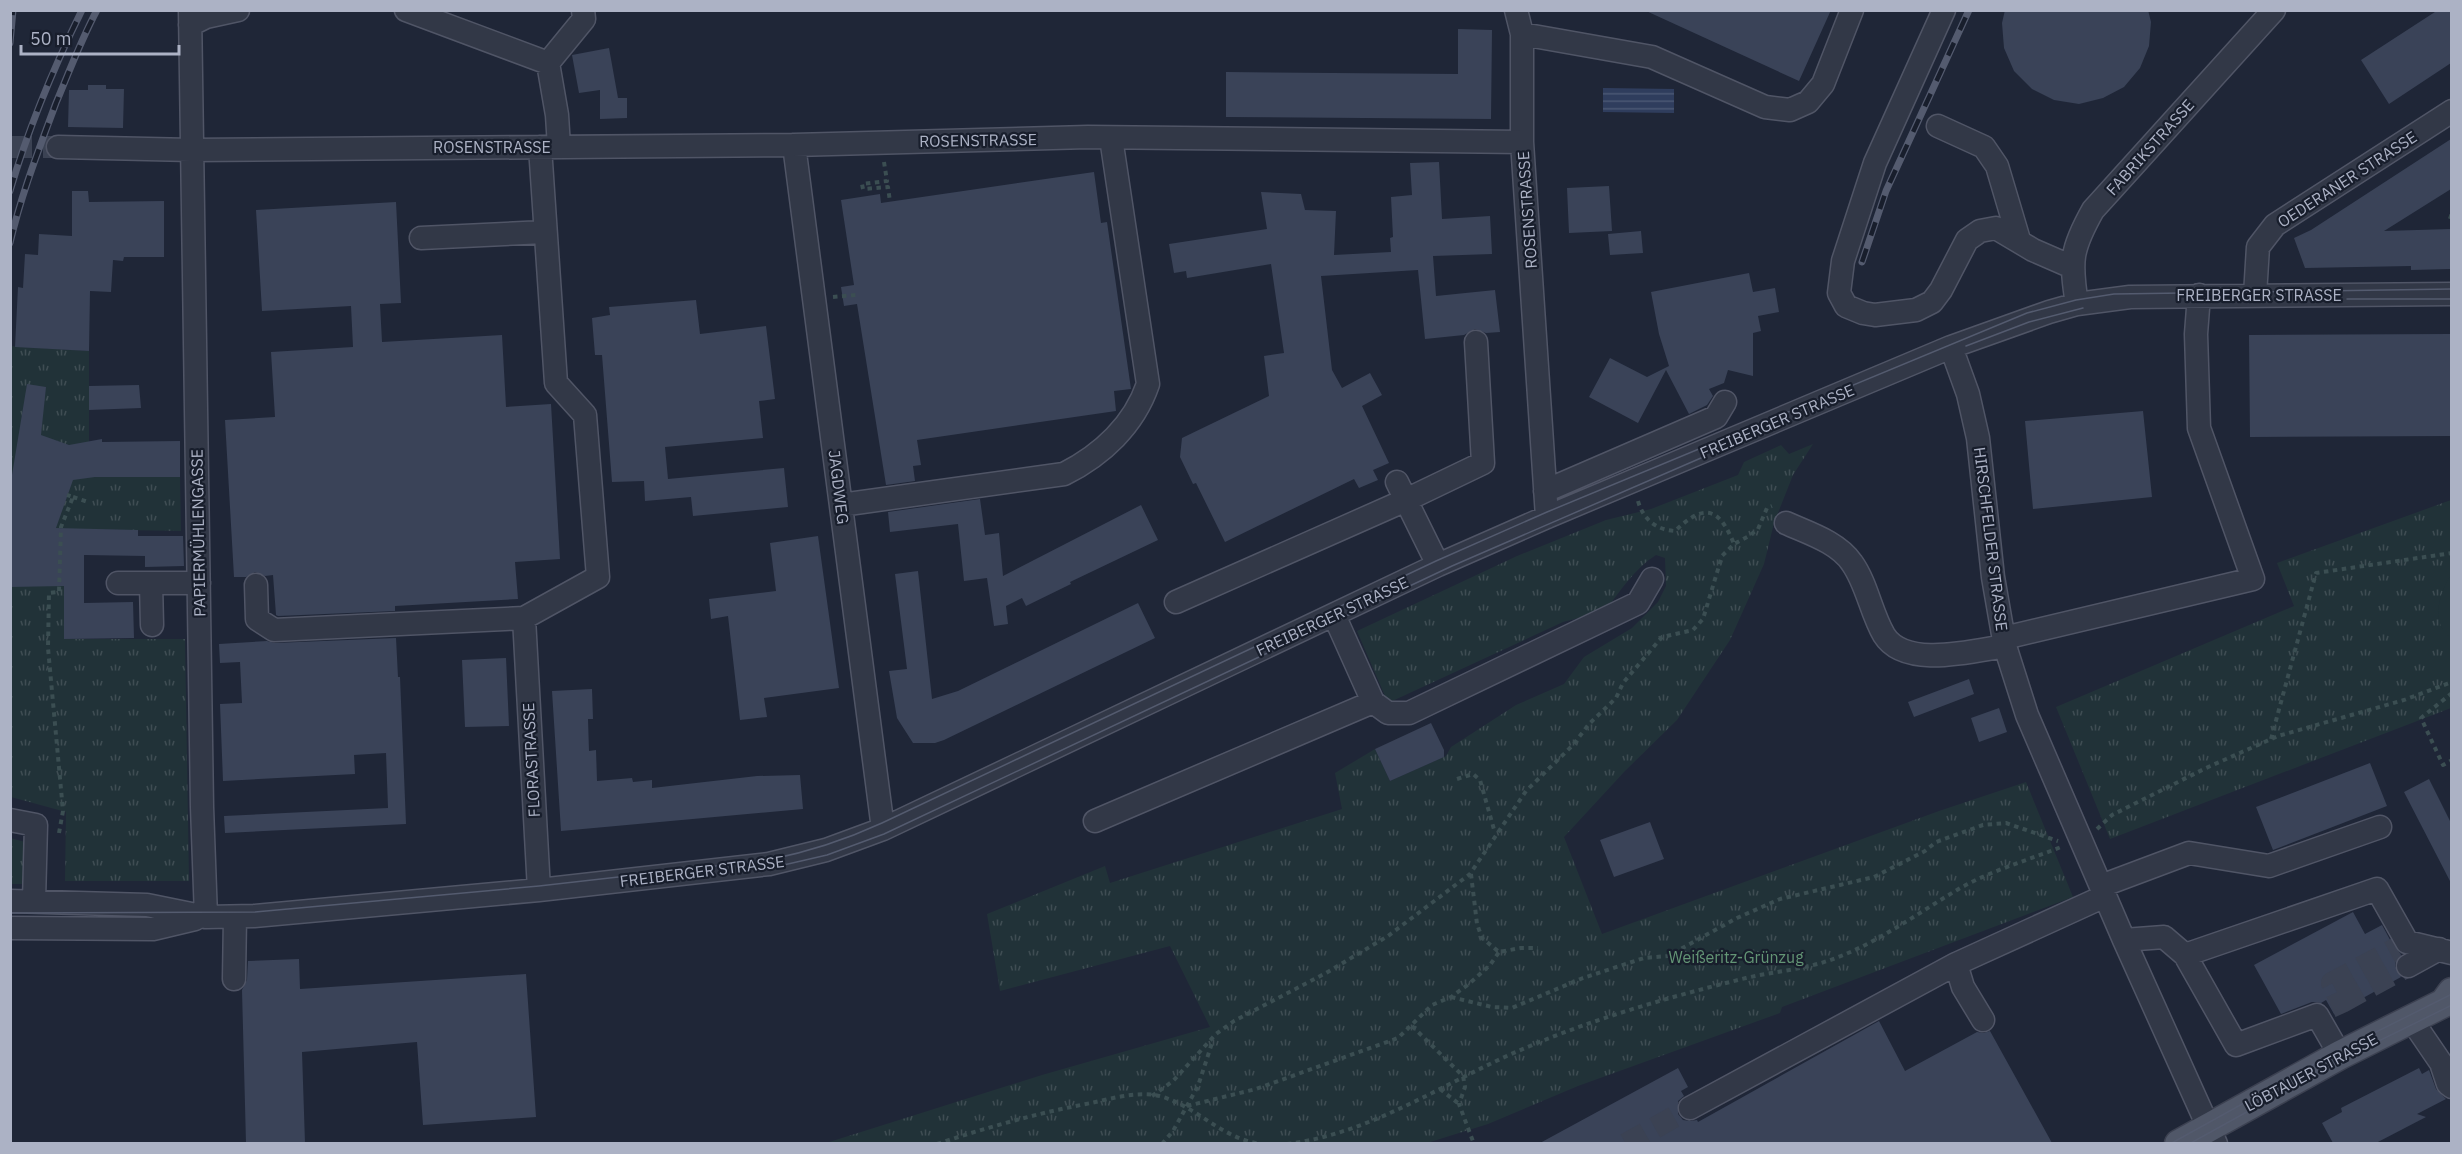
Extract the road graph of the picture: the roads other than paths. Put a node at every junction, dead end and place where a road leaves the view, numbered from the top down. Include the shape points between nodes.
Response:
1 (238, 10) edge
2 (406, 10) edge
3 (583, 10) edge
4 (1515, 10) edge
5 (1852, 10) edge
6 (1944, 10) edge
7 (2261, 15) edge
8 (190, 18) edge
9 (1522, 34) junction
10 (548, 63) junction
11 (2451, 111) edge
12 (1938, 126) dead end
13 (1111, 138) junction
14 (1522, 142) junction
15 (794, 145) junction
16 (58, 147) tunnel mouth
17 (549, 147) junction
18 (192, 150) junction
19 (544, 232) junction
20 (421, 238) dead end
21 (2019, 240) junction
22 (2072, 267) junction
23 (2451, 294) edge
24 (2199, 295) junction
25 (2255, 296) junction
26 (2077, 304) junction
27 (1476, 342) dead end
28 (1951, 347) junction
29 (1725, 402) dead end
30 (1545, 490) junction
31 (1402, 491) junction
32 (841, 505) junction
33 (1779, 515) road end
34 (1547, 517) junction
35 (1438, 565) junction
36 (1652, 579) dead end
37 (199, 582) junction
38 (118, 583) dead end
39 (151, 583) junction
40 (256, 585) dead end
41 (1176, 602) dead end
42 (1334, 615) junction
43 (524, 623) junction
44 (152, 625) dead end
45 (2004, 642) junction
46 (1373, 702) junction
47 (10, 820) edge
48 (1095, 821) dead end
49 (2380, 827) dead end
50 (883, 829) junction
51 (539, 890) junction
52 (2103, 891) junction
53 (34, 901) junction
54 (10, 902) edge
55 (206, 917) junction
56 (235, 917) junction
57 (10, 928) edge
58 (2124, 940) junction
59 (2445, 951) edge
60 (2186, 955) junction
61 (1956, 964) junction
62 (234, 979) dead end
63 (2449, 1000) edge
64 (2411, 1019) junction
65 (1983, 1020) dead end
66 (2340, 1055) junction
67 (2451, 1087) edge
68 (1690, 1108) tunnel mouth
69 (2212, 1135) edge
70 (2179, 1143) edge

1 - 8 street
2 - 10 street
3 - 10 street via 584,19
4 - 9 street
5 - 9 street via 1823,84 1808,102 1790,110 1765,107 1652,57
6 - 21 street via 1875,163 1843,261 1839,293 1846,306 1863,314 1916,310 1932,302 1967,240 1980,231 1996,228
7 - 22 street, FABRIKSTRASSE via 2092,210 2078,237
8 - 18 street, PAPIERMÜHLENGASSE
9 - 14 street
10 - 17 street via 557,116
11 - 25 street, OEDERANER STRASSE via 2275,225 2258,247
12 - 21 street via 1984,147 1997,166
13 - 14 street, ROSENSTRASSE
13 - 15 street, ROSENSTRASSE
13 - 32 street via 1148,384 1129,421 1085,464 1064,474
14 - 30 street, ROSENSTRASSE
15 - 17 street, ROSENSTRASSE
15 - 32 street, JAGDWEG
16 - 18 street, ROSENSTRASSE
17 - 18 street, ROSENSTRASSE
17 - 19 street
18 - 37 street, PAPIERMÜHLENGASSE
19 - 20 street
19 - 43 street via 556,382 585,414 598,577
21 - 22 street
22 - 26 street, FABRIKSTRASSE
23 - 25 street, FREIBERGER STRASSE
24 - 25 street, FREIBERGER STRASSE
24 - 26 street, FREIBERGER STRASSE via 2130,297
24 - 45 street via 2199,428 2253,579
26 - 28 street, FREIBERGER STRASSE
27 - 31 street via 1483,464
28 - 34 street, FREIBERGER STRASSE
28 - 45 street, HIRSCHFELDER STRASSE via 1978,438
29 - 30 street via 1716,417
30 - 34 street, ROSENSTRASSE
31 - 35 street
31 - 41 street
32 - 50 street, JAGDWEG
33 - 45 street via 1833,544 1852,562 1885,637 1906,652 1926,657
34 - 35 street, FREIBERGER STRASSE
35 - 42 street, FREIBERGER STRASSE
36 - 46 street via 1638,603 1409,713 1388,713
37 - 39 street
37 - 55 street, PAPIERMÜHLENGASSE
38 - 39 street
39 - 44 street
40 - 43 street via 257,619 274,630
42 - 46 street
42 - 50 street, FREIBERGER STRASSE
43 - 51 street, FLORASTRASSE
45 - 52 street, HIRSCHFELDER STRASSE via 2074,842
46 - 48 street
47 - 53 street via 36,825
49 - 52 street via 2269,866 2189,854
50 - 51 street, FREIBERGER STRASSE via 826,850 769,864
51 - 56 street, FREIBERGER STRASSE
52 - 58 street, HIRSCHFELDER STRASSE
52 - 61 street
53 - 54 street, FREIBERGER STRASSE
53 - 55 street, FREIBERGER STRASSE via 147,905
55 - 56 street, FREIBERGER STRASSE
55 - 57 street, FREIBERGER STRASSE via 153,929
56 - 62 street
58 - 60 street via 2164,937
58 - 69 street, HIRSCHFELDER STRASSE
59 - 60 street via 2404,952 2377,889
60 - 66 street via 2236,1045 2324,1011
61 - 65 street via 1963,987
61 - 68 street
63 - 64 main road, LÖBTAUER STRASSE
64 - 66 main road, LÖBTAUER STRASSE
64 - 67 street via 2441,1063
66 - 69 main road, LÖBTAUER STRASSE
69 - 70 main road, LÖBTAUER STRASSE

